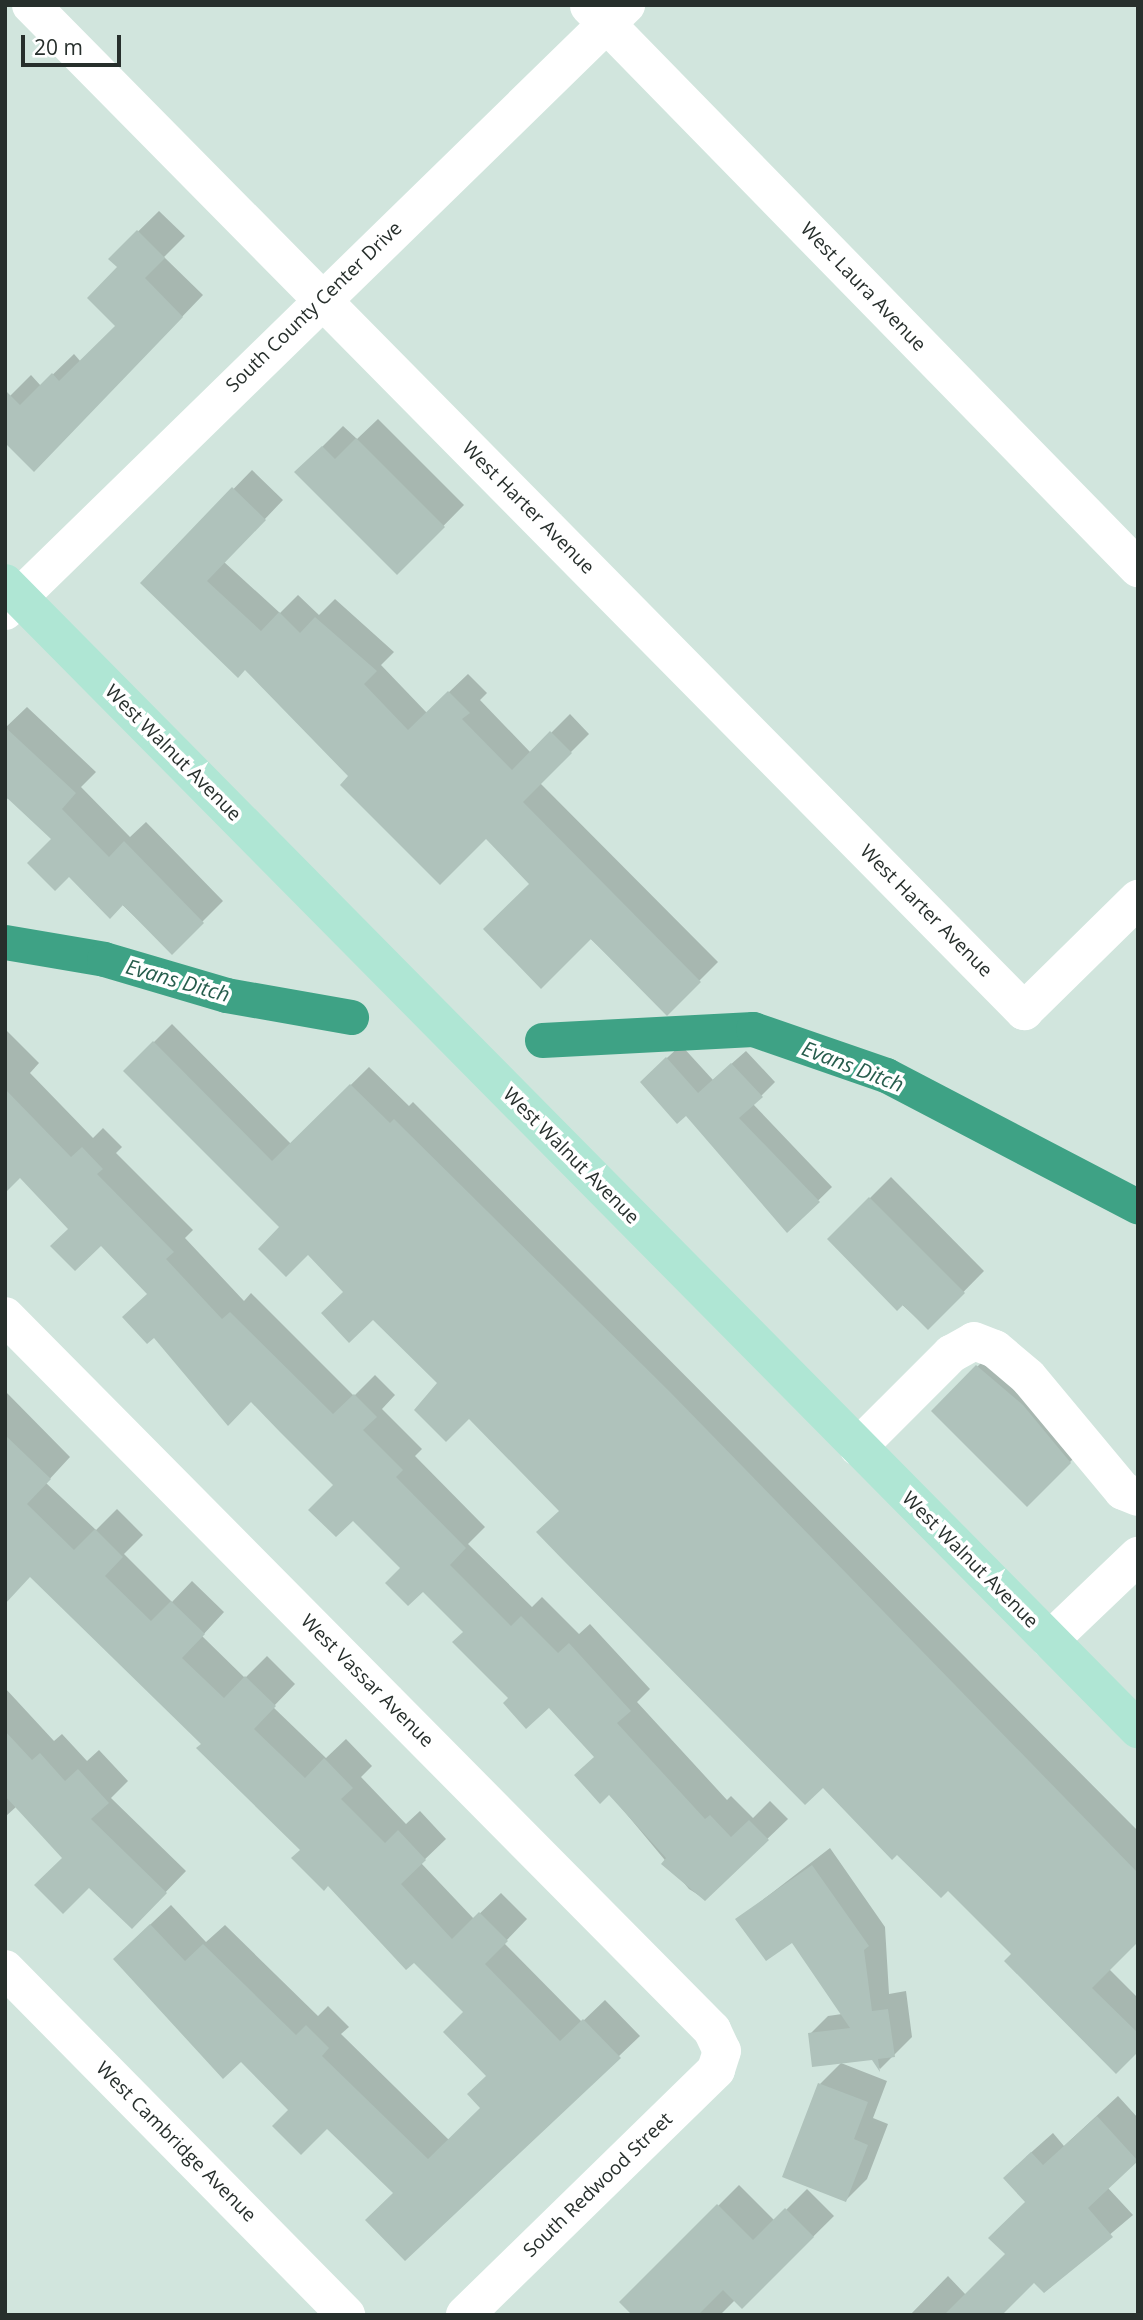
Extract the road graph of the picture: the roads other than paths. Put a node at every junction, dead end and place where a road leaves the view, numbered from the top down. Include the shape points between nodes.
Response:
1 (31, 5) edge
2 (607, 11) edge
3 (321, 299) junction
4 (1138, 568) edge
5 (10, 597) edge
6 (1138, 899) edge
7 (5, 1316) edge
8 (858, 1447) junction
9 (1138, 1497) edge
10 (1138, 1556) edge
11 (1050, 1640) junction
12 (1138, 1729) edge
13 (5, 1969) edge
14 (722, 2050) joint
15 (346, 2315) edge
16 (465, 2315) edge

1 - 3 street, West Harter Avenue
2 - 3 street, South County Center Drive
2 - 4 street, West Laura Avenue
3 - 5 street, South County Center Drive
3 - 6 street, West Harter Avenue via 1024,1011
5 - 8 main road, West Walnut Avenue
7 - 14 street, West Vassar Avenue via 712,2030
8 - 9 street via 951,1354 974,1342 995,1349 1028,1377 1123,1490
8 - 11 main road, West Walnut Avenue
10 - 11 street
11 - 12 main road, West Walnut Avenue
13 - 15 street, West Cambridge Avenue
14 - 16 street, South Redwood Street via 716,2070

